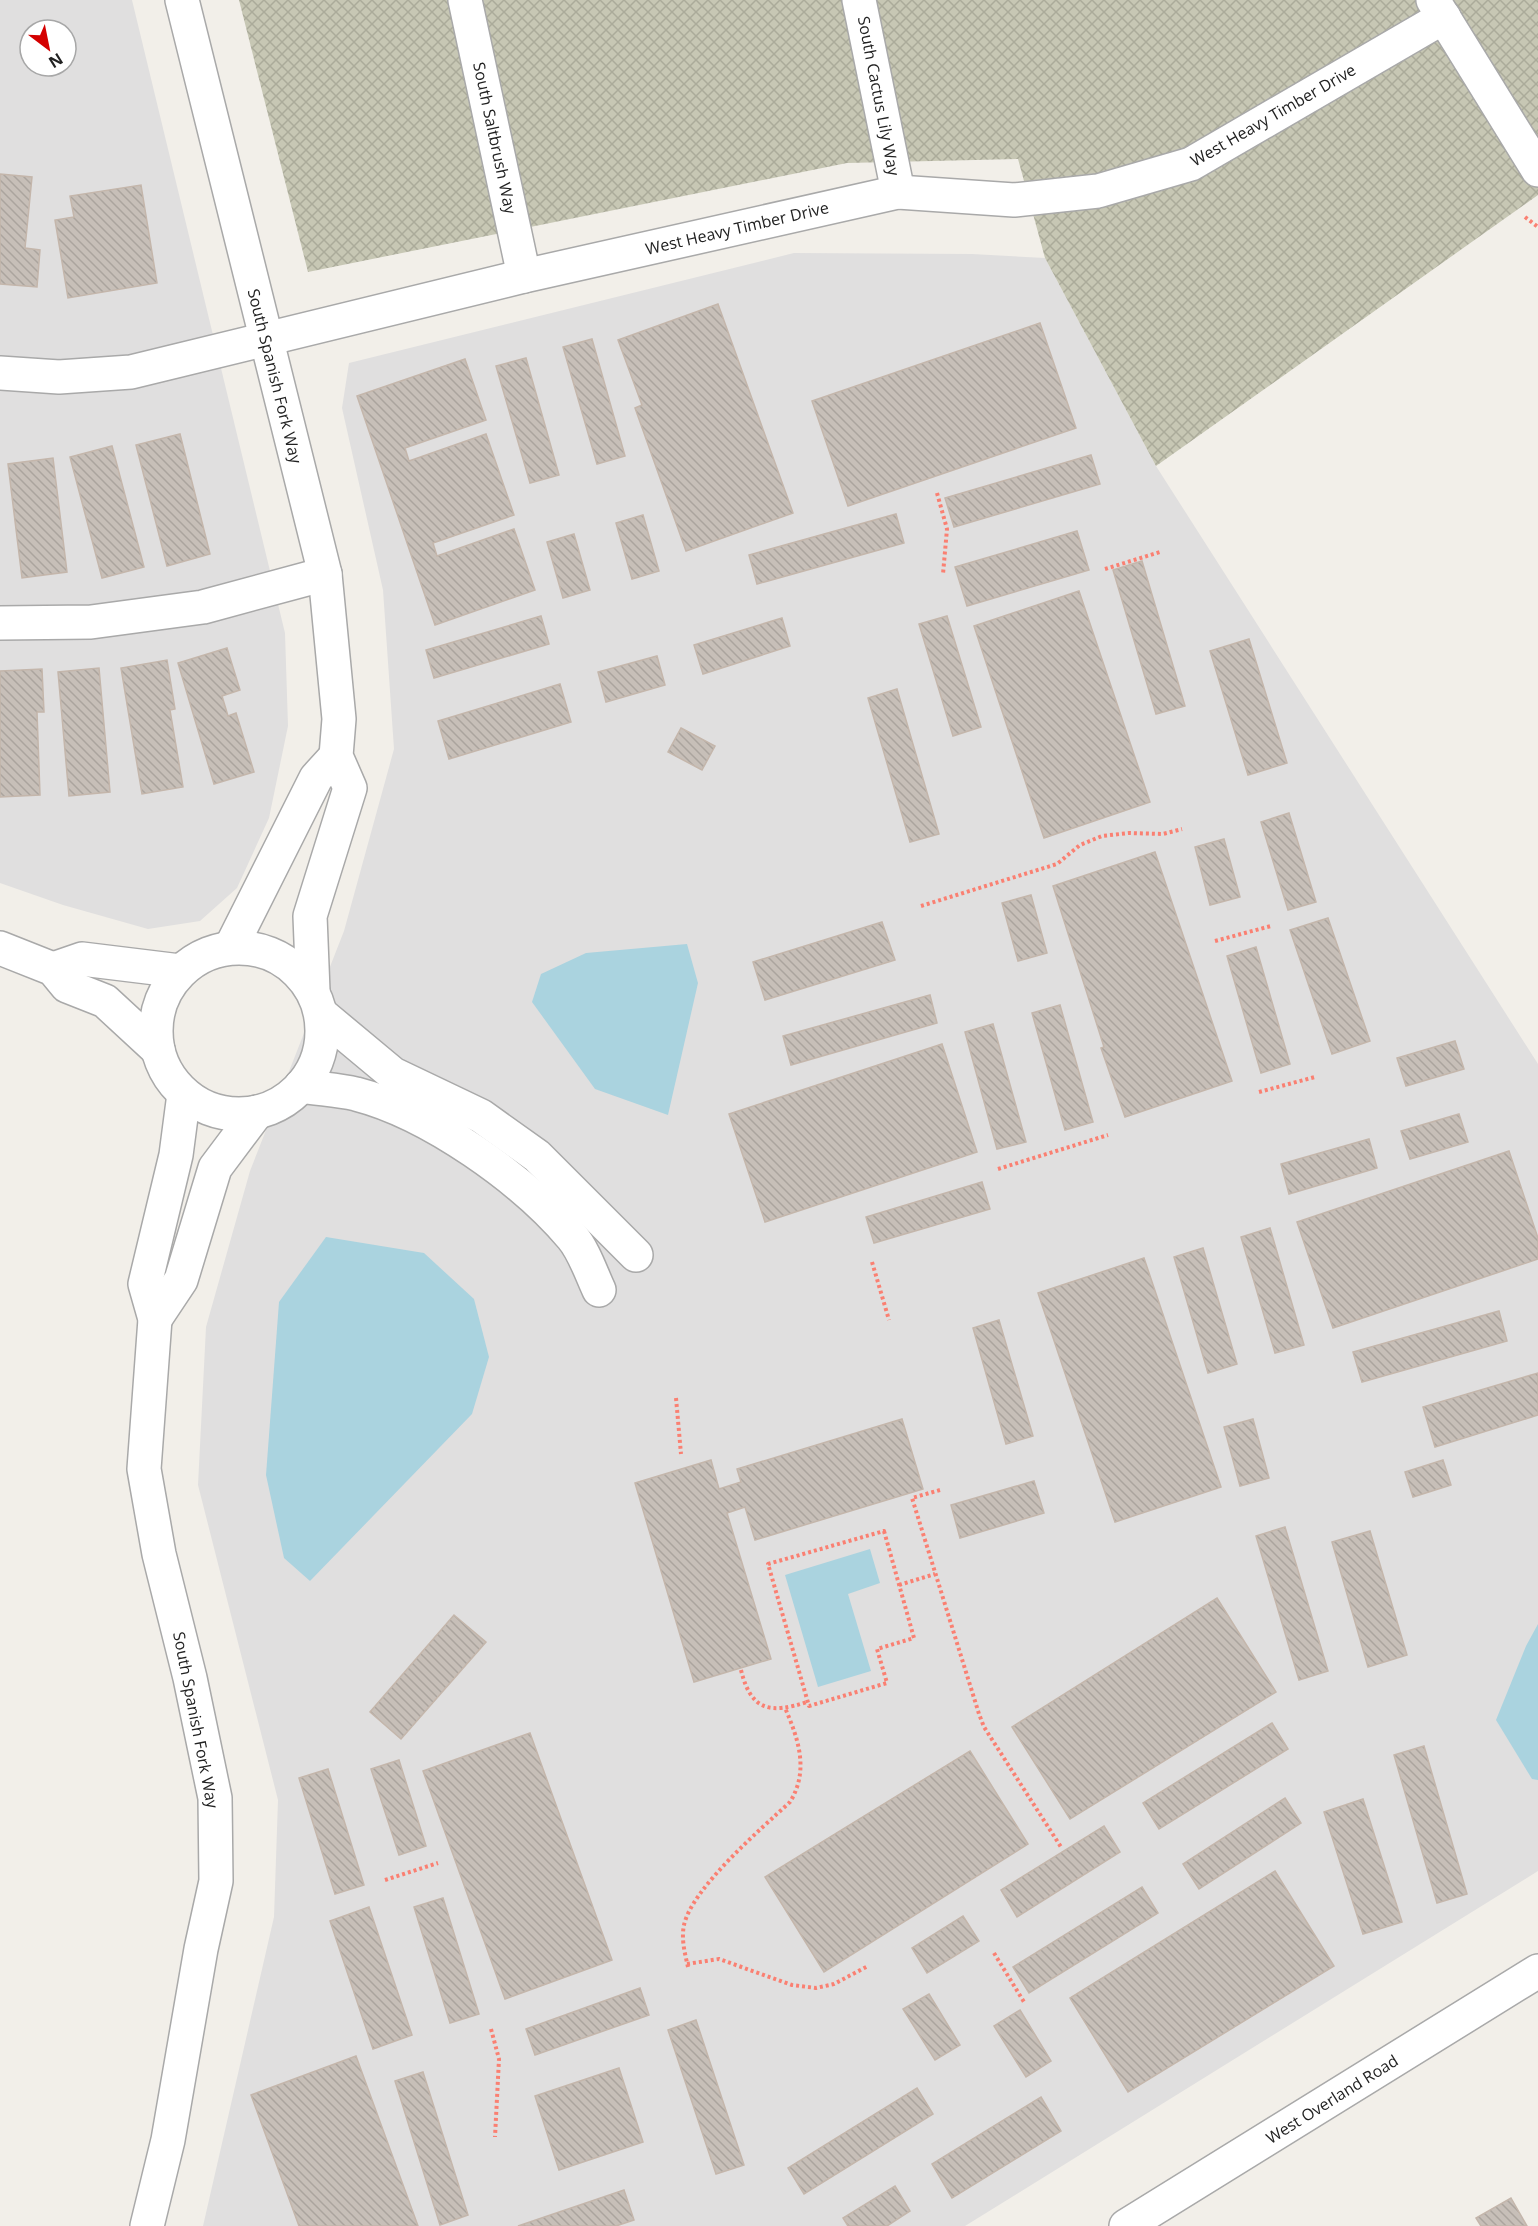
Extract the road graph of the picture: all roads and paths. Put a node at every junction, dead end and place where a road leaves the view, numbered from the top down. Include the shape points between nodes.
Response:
1 (182, 0) edge
2 (465, 0) edge
3 (859, 0) edge
4 (1438, 9) edge
5 (1538, 170) edge
6 (898, 192) junction
7 (1525, 217) dead end
8 (1538, 227) edge
9 (524, 276) junction
10 (266, 340) junction
11 (0, 373) edge
12 (938, 493) dead end
13 (1160, 552) dead end
14 (1105, 568) dead end
15 (325, 574) junction
16 (943, 574) dead end
17 (0, 623) edge
18 (336, 756) junction
19 (1182, 829) dead end
20 (921, 906) dead end
21 (1270, 926) dead end
22 (1215, 941) dead end
23 (231, 947) junction
24 (0, 948) edge
25 (52, 969) junction
26 (180, 971) junction
27 (317, 1002) junction
28 (158, 1050) junction
29 (1315, 1077) dead end
30 (301, 1086) junction
31 (1259, 1092) dead end
32 (184, 1094) junction
33 (257, 1112) junction
34 (1108, 1135) dead end
35 (998, 1169) dead end
36 (636, 1255) dead end
37 (872, 1262) dead end
38 (599, 1290) dead end
39 (154, 1319) junction
40 (889, 1320) dead end
41 (676, 1398) dead end
42 (681, 1454) dead end
43 (940, 1490) dead end
44 (935, 1574) junction
45 (899, 1585) junction
46 (741, 1670) dead end
47 (807, 1702) junction
48 (785, 1708) junction
49 (1061, 1847) dead end
50 (438, 1863) dead end
51 (385, 1880) dead end
52 (994, 1953) dead end
53 (868, 1966) dead end
54 (1538, 1971) edge
55 (1024, 2002) dead end
56 (491, 2029) dead end
57 (495, 2137) dead end
58 (147, 2226) edge
59 (1126, 2226) edge

1 - 10 street, South Spanish Fork Way
2 - 9 street, South Saltbrush Way
3 - 6 street, South Cactus Lily Way
4 - 5 street
4 - 6 street, West Heavy Timber Drive via 1191,164 1098,191 1014,200
6 - 9 street, West Heavy Timber Drive
7 - 8 path
9 - 10 street, West Heavy Timber Drive
10 - 11 street, West Heavy Timber Drive via 131,372 59,377
10 - 15 street, South Spanish Fork Way
12 - 16 path via 947,529
13 - 14 path
15 - 17 street via 203,608 91,622
15 - 18 street, South Spanish Fork Way via 338,698
18 - 23 street via 316,778
18 - 27 street, South Spanish Fork Way via 350,788 310,916
19 - 20 path via 1163,834 1102,836 1080,845 1057,864
21 - 22 path
23 - 26 street via 204,955
23 - 27 street via 256,948 279,957 298,971
24 - 25 street
25 - 26 street via 82,959
25 - 28 street via 67,986 105,1001
26 - 28 street via 164,994 156,1022
27 - 30 street via 322,1040 315,1065
27 - 36 street via 393,1074 481,1116 537,1156
28 - 32 street via 167,1074
29 - 31 path
30 - 33 street via 281,1103
30 - 38 street via 356,1094 415,1117 467,1147 525,1189 573,1238
32 - 33 street via 206,1107 231,1114
32 - 39 street, South Spanish Fork Way via 176,1155 145,1284
33 - 39 street via 215,1168 181,1280
34 - 35 path
37 - 40 path
39 - 58 street, South Spanish Fork Way via 144,1469 159,1554 215,1798 216,1881 168,2140
41 - 42 path
43 - 44 path via 912,1498
44 - 45 path
44 - 49 path via 984,1727
45 - 47 path via 915,1638 878,1649 887,1683 809,1706
45 - 47 path via 884,1531 768,1564
46 - 48 path via 751,1697 773,1709
47 - 48 path
48 - 53 path via 799,1745 797,1791 709,1883 693,1906 684,1924 688,1966 719,1959 792,1984 816,1988 834,1984
50 - 51 path
52 - 55 path
54 - 59 street, West Overland Road
56 - 57 path via 500,2059

